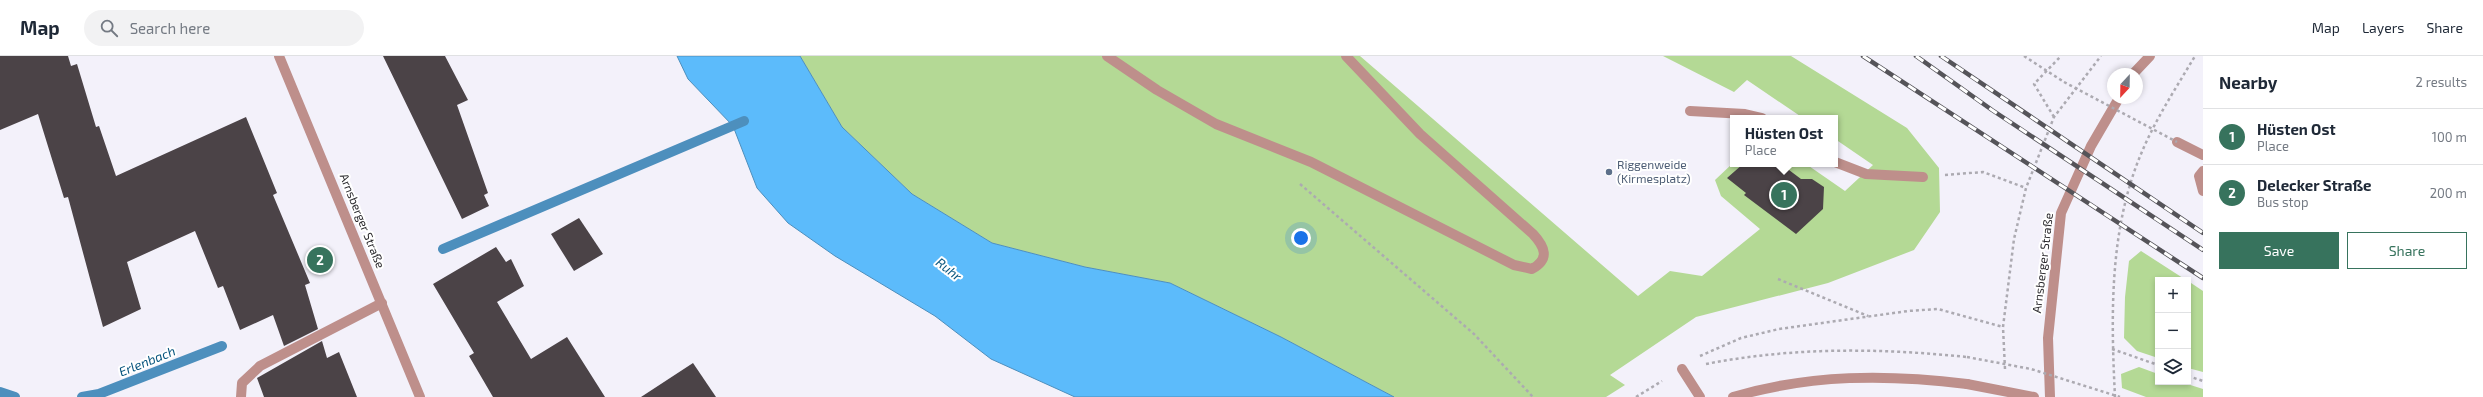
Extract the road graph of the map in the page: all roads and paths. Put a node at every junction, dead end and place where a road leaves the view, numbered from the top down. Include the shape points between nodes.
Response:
1 (279, 56) edge
2 (1107, 56) edge
3 (1346, 56) edge
4 (2024, 56) edge
5 (2061, 56) edge
6 (2101, 56) edge
7 (2150, 56) edge
8 (2195, 56) edge
9 (2139, 68) edge
10 (2045, 71) junction
11 (2116, 104) edge
12 (1690, 112) dead end
13 (1749, 115) edge
14 (2054, 117) junction
15 (2177, 142) joint
16 (2203, 155) edge
17 (1838, 163) edge
18 (2203, 171) edge
19 (1923, 177) joint
20 (1297, 182) dead end
21 (2026, 188) junction
22 (2203, 190) edge
23 (1778, 279) dead end
24 (382, 302) junction
25 (1869, 317) junction
26 (2003, 327) junction
27 (2112, 349) junction
28 (2155, 364) edge
29 (1682, 369) junction
30 (2006, 374) dead end
31 (2191, 377) edge
32 (2203, 381) edge
33 (241, 397) edge
34 (420, 397) edge
35 (1534, 397) edge
36 (1636, 397) edge
37 (1700, 397) edge
38 (1733, 397) edge
39 (2034, 397) edge
40 (2050, 397) edge
41 (2115, 397) edge
42 (2120, 397) edge

1 - 24 street, Arnsberger Straße
2 - 3 street via 1157,90 1216,124 1311,162 1514,266 1532,269 1543,262 1547,256 1546,248 1533,234 1420,134
4 - 10 path
5 - 10 path
6 - 14 path
7 - 9 street
8 - 27 path via 2162,113 2135,168 2118,241
10 - 14 path via 2034,84
10 - 15 path, bridge
11 - 40 street, Arnsberger Straße via 2091,146 2061,213 2048,338
12 - 13 street
14 - 21 path
15 - 16 street
17 - 19 street via 1857,172 1872,175
18 - 22 street via 2199,176
19 - 21 path via 1983,172
20 - 35 path via 1474,334
21 - 26 path via 2014,239
23 - 25 path
24 - 33 street via 260,366 244,377 239,391
24 - 34 street, Arnsberger Straße
25 - 26 path via 1938,309
25 - 29 path via 1779,329 1741,338 1696,357
26 - 30 path
27 - 28 path
27 - 41 path
29 - 36 path
29 - 37 street
29 - 42 path, bridge via 1741,356 1808,350 1917,351 2031,369
31 - 32 path
38 - 39 street, bridge via 1764,387 1810,379 1883,376 1967,384

